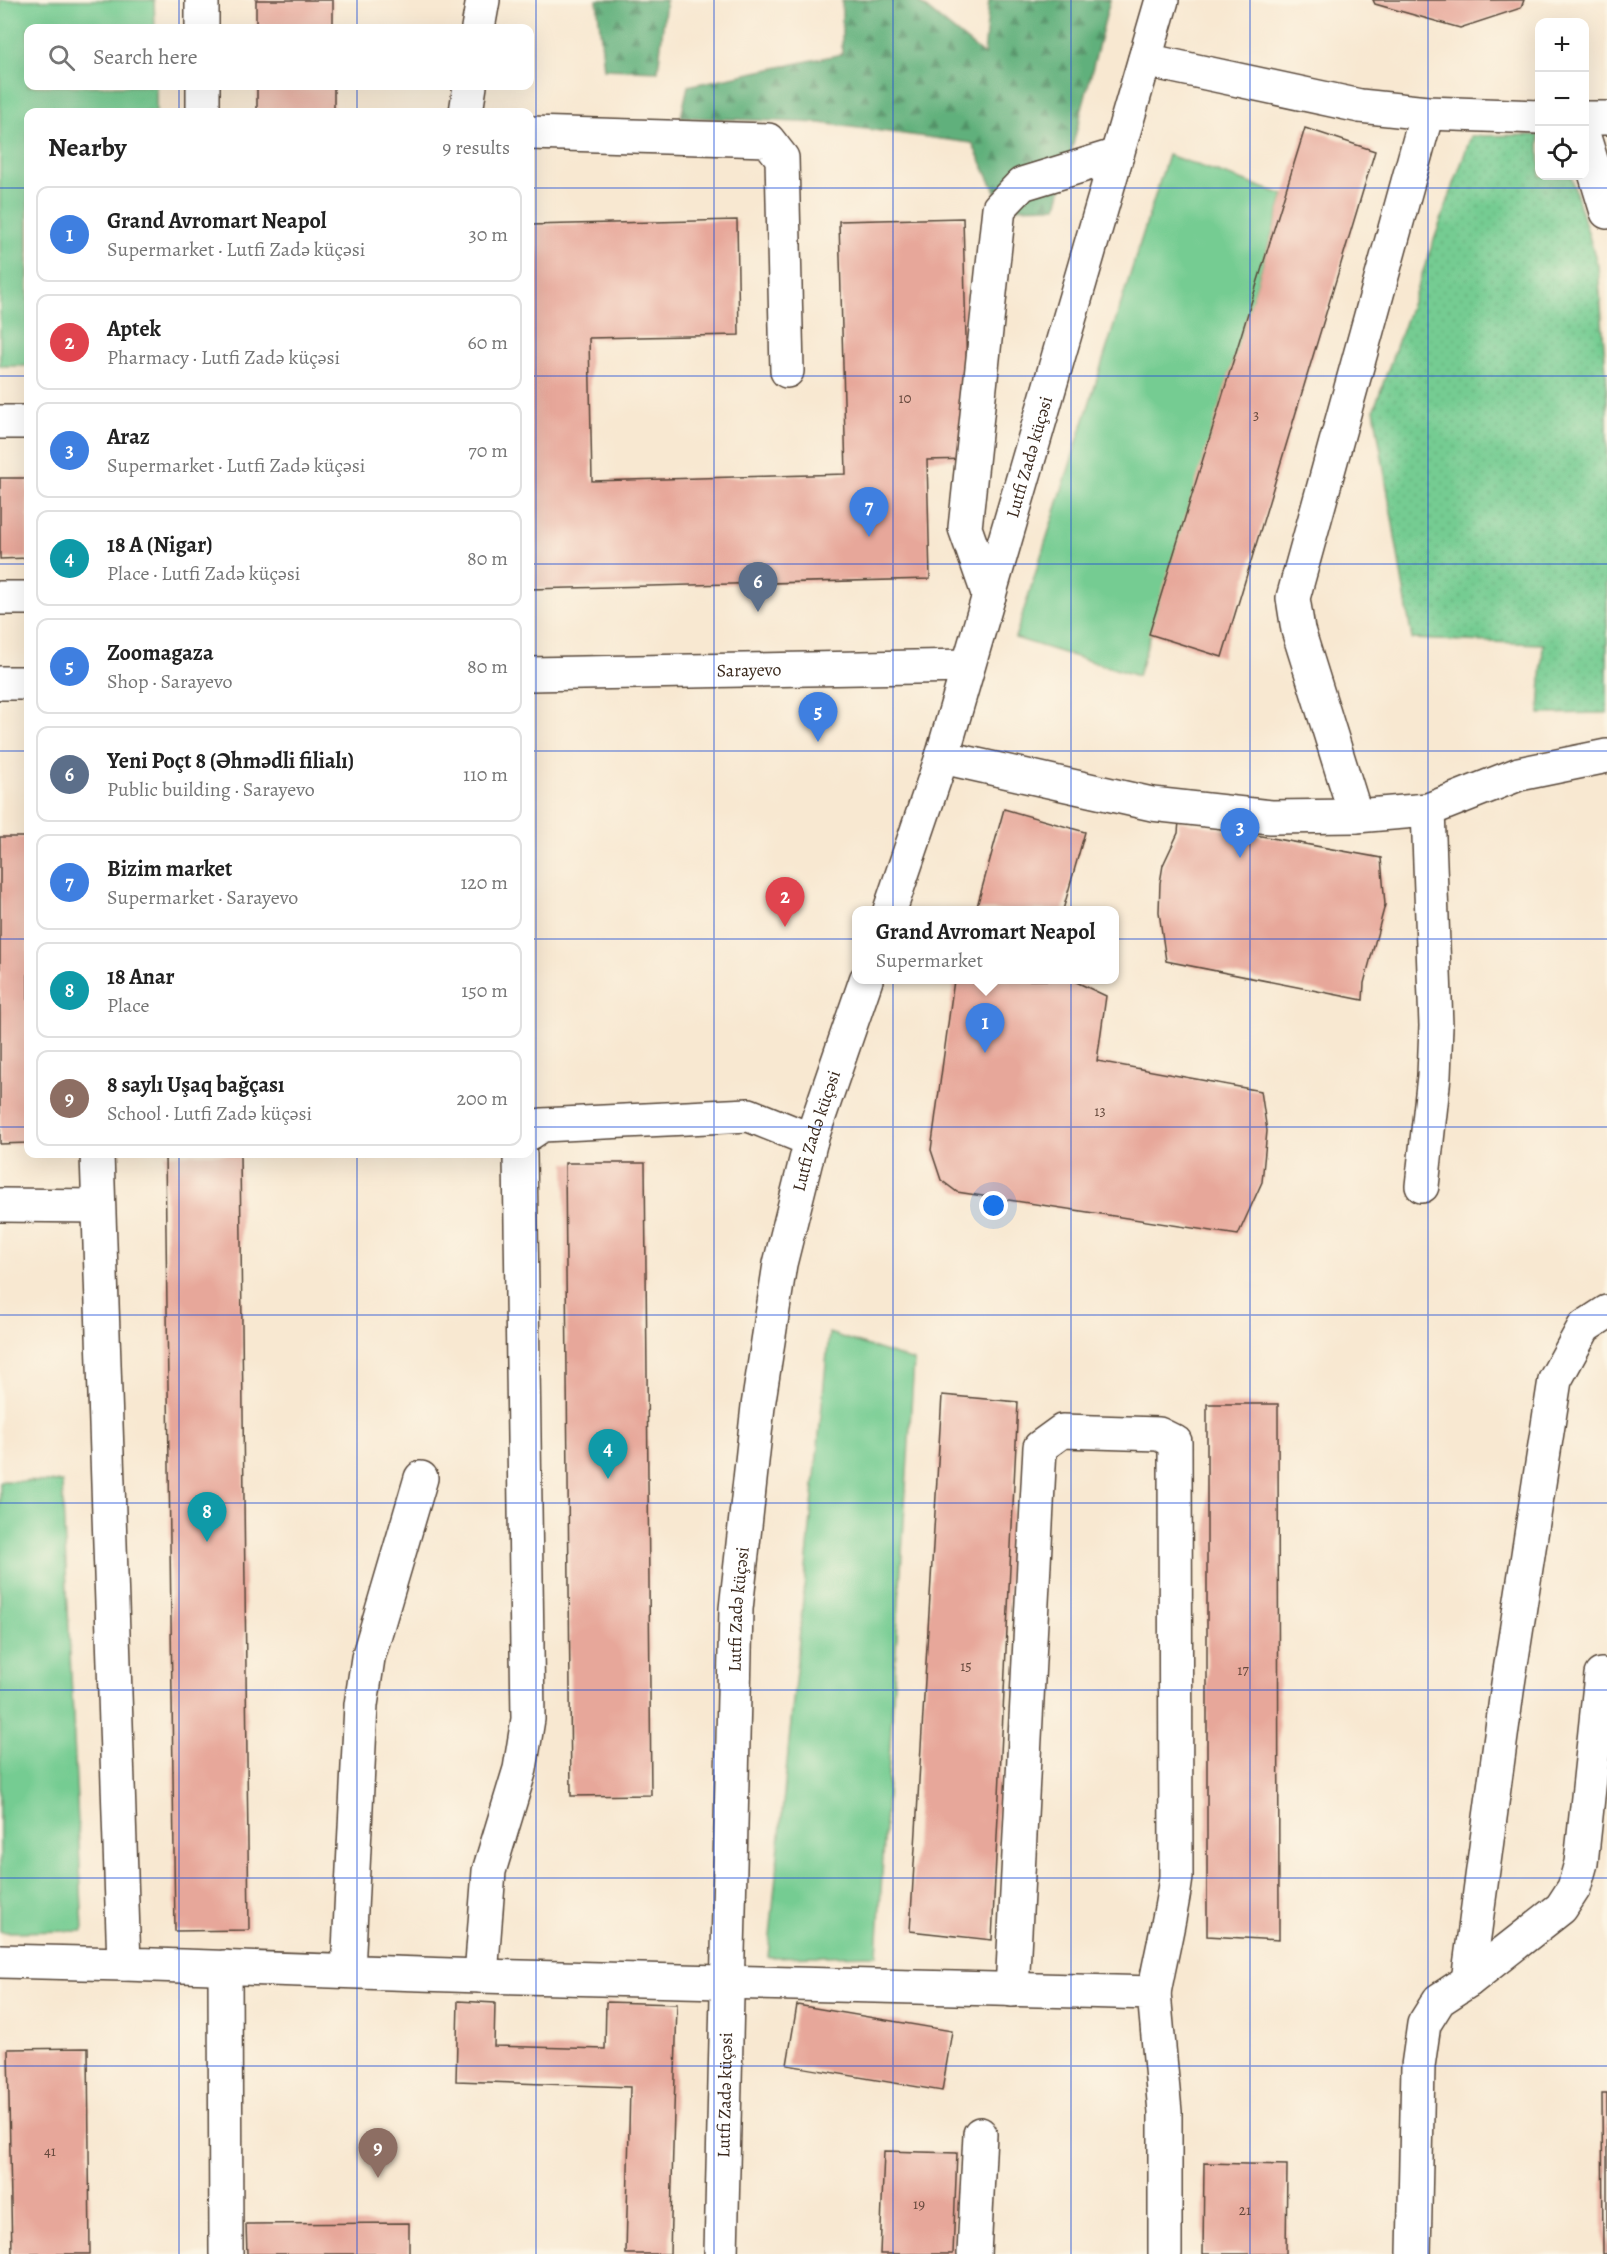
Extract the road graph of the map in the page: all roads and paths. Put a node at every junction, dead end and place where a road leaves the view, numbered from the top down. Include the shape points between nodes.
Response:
1 (202, 0) edge
2 (483, 0) edge
3 (1162, 0) edge
4 (202, 24) edge
5 (479, 24) edge
6 (1145, 60) junction
7 (203, 90) edge
8 (469, 90) edge
9 (203, 108) edge
10 (467, 108) edge
11 (1427, 113) junction
12 (1535, 117) edge
13 (1589, 118) edge
14 (1607, 118) edge
15 (534, 134) edge
16 (1589, 153) edge
17 (1117, 155) junction
18 (1607, 212) edge
19 (787, 371) dead end
20 (24, 422) edge
21 (0, 423) edge
22 (988, 596) junction
23 (0, 598) edge
24 (24, 598) edge
25 (968, 666) junction
26 (534, 674) edge
27 (0, 683) edge
28 (24, 683) edge
29 (1607, 756) edge
30 (942, 757) junction
31 (1428, 810) junction
32 (1356, 816) junction
33 (891, 906) edge
34 (865, 984) edge
35 (534, 1131) edge
36 (811, 1140) junction
37 (97, 1158) edge
38 (520, 1158) edge
39 (1422, 1186) dead end
40 (0, 1205) edge
41 (98, 1206) junction
42 (1607, 1312) edge
43 (421, 1478) dead end
44 (1600, 1675) dead end
45 (0, 1961) edge
46 (124, 1964) junction
47 (225, 1967) junction
48 (348, 1971) junction
49 (481, 1976) junction
50 (726, 1981) junction
51 (1468, 1981) junction
52 (1012, 1990) junction
53 (1155, 1993) junction
54 (980, 2134) dead end
55 (226, 2254) edge
56 (722, 2254) edge
57 (974, 2254) edge
58 (1165, 2254) edge
59 (1414, 2254) edge

1 - 4 main road
2 - 5 main road
3 - 6 main road, Lutfi Zadə küçəsi
6 - 11 main road via 1360,106
6 - 17 main road, Lutfi Zadə küçəsi
7 - 9 main road
8 - 10 main road
11 - 12 main road
11 - 32 main road via 1293,598 1298,630
13 - 14 main road
15 - 19 main road via 768,140 782,158
16 - 18 main road
17 - 22 main road, Lutfi Zadə küçəsi
17 - 22 main road via 1022,184 999,208 965,528
20 - 21 main road
22 - 25 main road, Lutfi Zadə küçəsi
23 - 24 main road
25 - 26 main road, Sarayevo
25 - 30 main road, Lutfi Zadə küçəsi
27 - 28 main road
29 - 31 main road via 1519,774
30 - 32 main road via 1152,804 1271,817
30 - 33 main road, Lutfi Zadə küçəsi
31 - 32 main road
31 - 39 main road via 1436,1026
34 - 36 main road, Lutfi Zadə küçəsi
35 - 36 main road via 543,1125 749,1115
36 - 50 main road, Lutfi Zadə küçəsi via 778,1276 758,1406 736,1609
37 - 41 main road
38 - 49 main road via 528,1719 520,1770 489,1871
40 - 41 main road
41 - 46 main road
42 - 51 main road via 1584,1327 1555,1380
43 - 48 main road via 368,1658
44 - 51 main road via 1581,1863 1574,1888 1561,1908
45 - 46 main road
46 - 47 main road
47 - 48 main road
47 - 55 main road
48 - 49 main road
49 - 50 main road
50 - 52 main road
50 - 56 main road, Lutfi Zadə küçəsi
51 - 59 main road via 1439,2000 1424,2024 1418,2066
52 - 53 main road
52 - 53 main road via 1040,1447 1062,1431 1160,1434 1175,1442 1176,1877
53 - 58 main road via 1165,2112
54 - 57 main road

